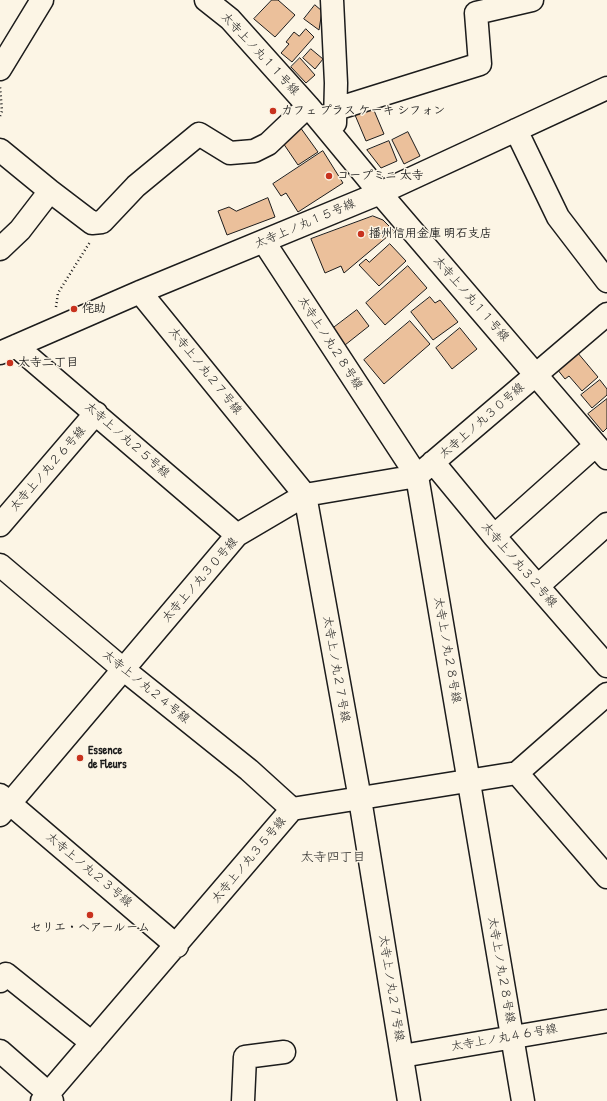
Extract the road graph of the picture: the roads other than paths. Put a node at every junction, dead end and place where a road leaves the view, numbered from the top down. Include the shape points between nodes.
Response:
1 (42, 0) edge
2 (206, 0) edge
3 (332, 0) edge
4 (532, 0) edge
5 (0, 69) edge
6 (607, 88) edge
7 (308, 106) junction
8 (336, 109) junction
9 (516, 130) junction
10 (334, 136) junction
11 (0, 150) edge
12 (50, 191) junction
13 (380, 193) junction
14 (264, 242) junction
15 (0, 249) edge
16 (607, 281) edge
17 (140, 292) junction
18 (607, 314) edge
19 (8, 350) edge
20 (536, 374) junction
21 (96, 413) junction
22 (602, 451) edge
23 (434, 462) junction
24 (417, 476) junction
25 (305, 495) junction
26 (607, 524) edge
27 (0, 525) edge
28 (237, 536) junction
29 (494, 536) junction
30 (0, 565) edge
31 (538, 586) junction
32 (607, 666) edge
33 (123, 669) junction
34 (607, 694) edge
35 (517, 773) junction
36 (469, 780) junction
37 (360, 799) junction
38 (3, 804) edge
39 (292, 810) junction
40 (607, 877) edge
41 (177, 946) junction
42 (0, 981) edge
43 (607, 1021) edge
44 (512, 1037) junction
45 (92, 1043) junction
46 (0, 1051) edge
47 (284, 1052) dead end
48 (402, 1056) junction
49 (47, 1098) edge
50 (243, 1101) edge
51 (409, 1101) edge
52 (523, 1101) edge

1 - 5 street
2 - 7 street, 太寺上ノ丸１１号線 via 230,19
3 - 8 street
4 - 8 street via 476,13 480,64
6 - 9 street, 太寺上ノ丸１５号線
7 - 10 street, 太寺上ノ丸１１号線
7 - 12 street via 268,144 254,151 230,153 199,134 136,186 102,222 92,223
8 - 10 street
9 - 13 street, 太寺上ノ丸１５号線
9 - 16 street via 558,217
10 - 13 street, 太寺上ノ丸１１号線
11 - 12 street
12 - 15 street via 20,230
13 - 14 street, 太寺上ノ丸１５号線
13 - 20 street, 太寺上ノ丸１１号線
14 - 17 street, 太寺上ノ丸１５号線
14 - 24 street, 太寺上ノ丸２８号線
17 - 19 street, 太寺上ノ丸１５号線
17 - 25 street, 太寺上ノ丸２７号線
18 - 20 street, 太寺上ノ丸３０号線
19 - 21 street, 太寺上ノ丸２５号線
20 - 22 street, 太寺上ノ丸１１号線
20 - 23 street, 太寺上ノ丸３０号線
21 - 27 street, 太寺上ノ丸２６号線
21 - 28 street, 太寺上ノ丸２５号線
22 - 29 street
23 - 24 street, 太寺上ノ丸３０号線
23 - 29 street, 太寺上ノ丸３２号線
24 - 25 street, 太寺上ノ丸３０号線
24 - 36 street, 太寺上ノ丸２８号線
25 - 28 street, 太寺上ノ丸３０号線
25 - 37 street, 太寺上ノ丸２７号線
26 - 31 street
28 - 33 street, 太寺上ノ丸３０号線
29 - 31 street, 太寺上ノ丸３２号線
30 - 33 street, 太寺上ノ丸２４号線
31 - 32 street, 太寺上ノ丸３２号線
33 - 38 street, 太寺上ノ丸３０号線
33 - 39 street, 太寺上ノ丸２４号線 via 248,770
34 - 35 street
35 - 36 street, 太寺上ノ丸３５号線
35 - 40 street
36 - 37 street, 太寺上ノ丸３５号線
36 - 44 street, 太寺上ノ丸２８号線
37 - 39 street, 太寺上ノ丸３５号線
37 - 48 street, 太寺上ノ丸２７号線
38 - 41 street, 太寺上ノ丸２３号線
39 - 41 street, 太寺上ノ丸３５号線
41 - 45 street, 太寺上ノ丸３５号線
42 - 45 street via 6,974
43 - 44 street, 太寺上ノ丸４６号線
44 - 48 street, 太寺上ノ丸４６号線
44 - 52 street, 太寺上ノ丸２８号線
45 - 49 street, 太寺上ノ丸３５号線
46 - 49 street
47 - 50 street via 245,1057
48 - 51 street, 太寺上ノ丸２７号線

